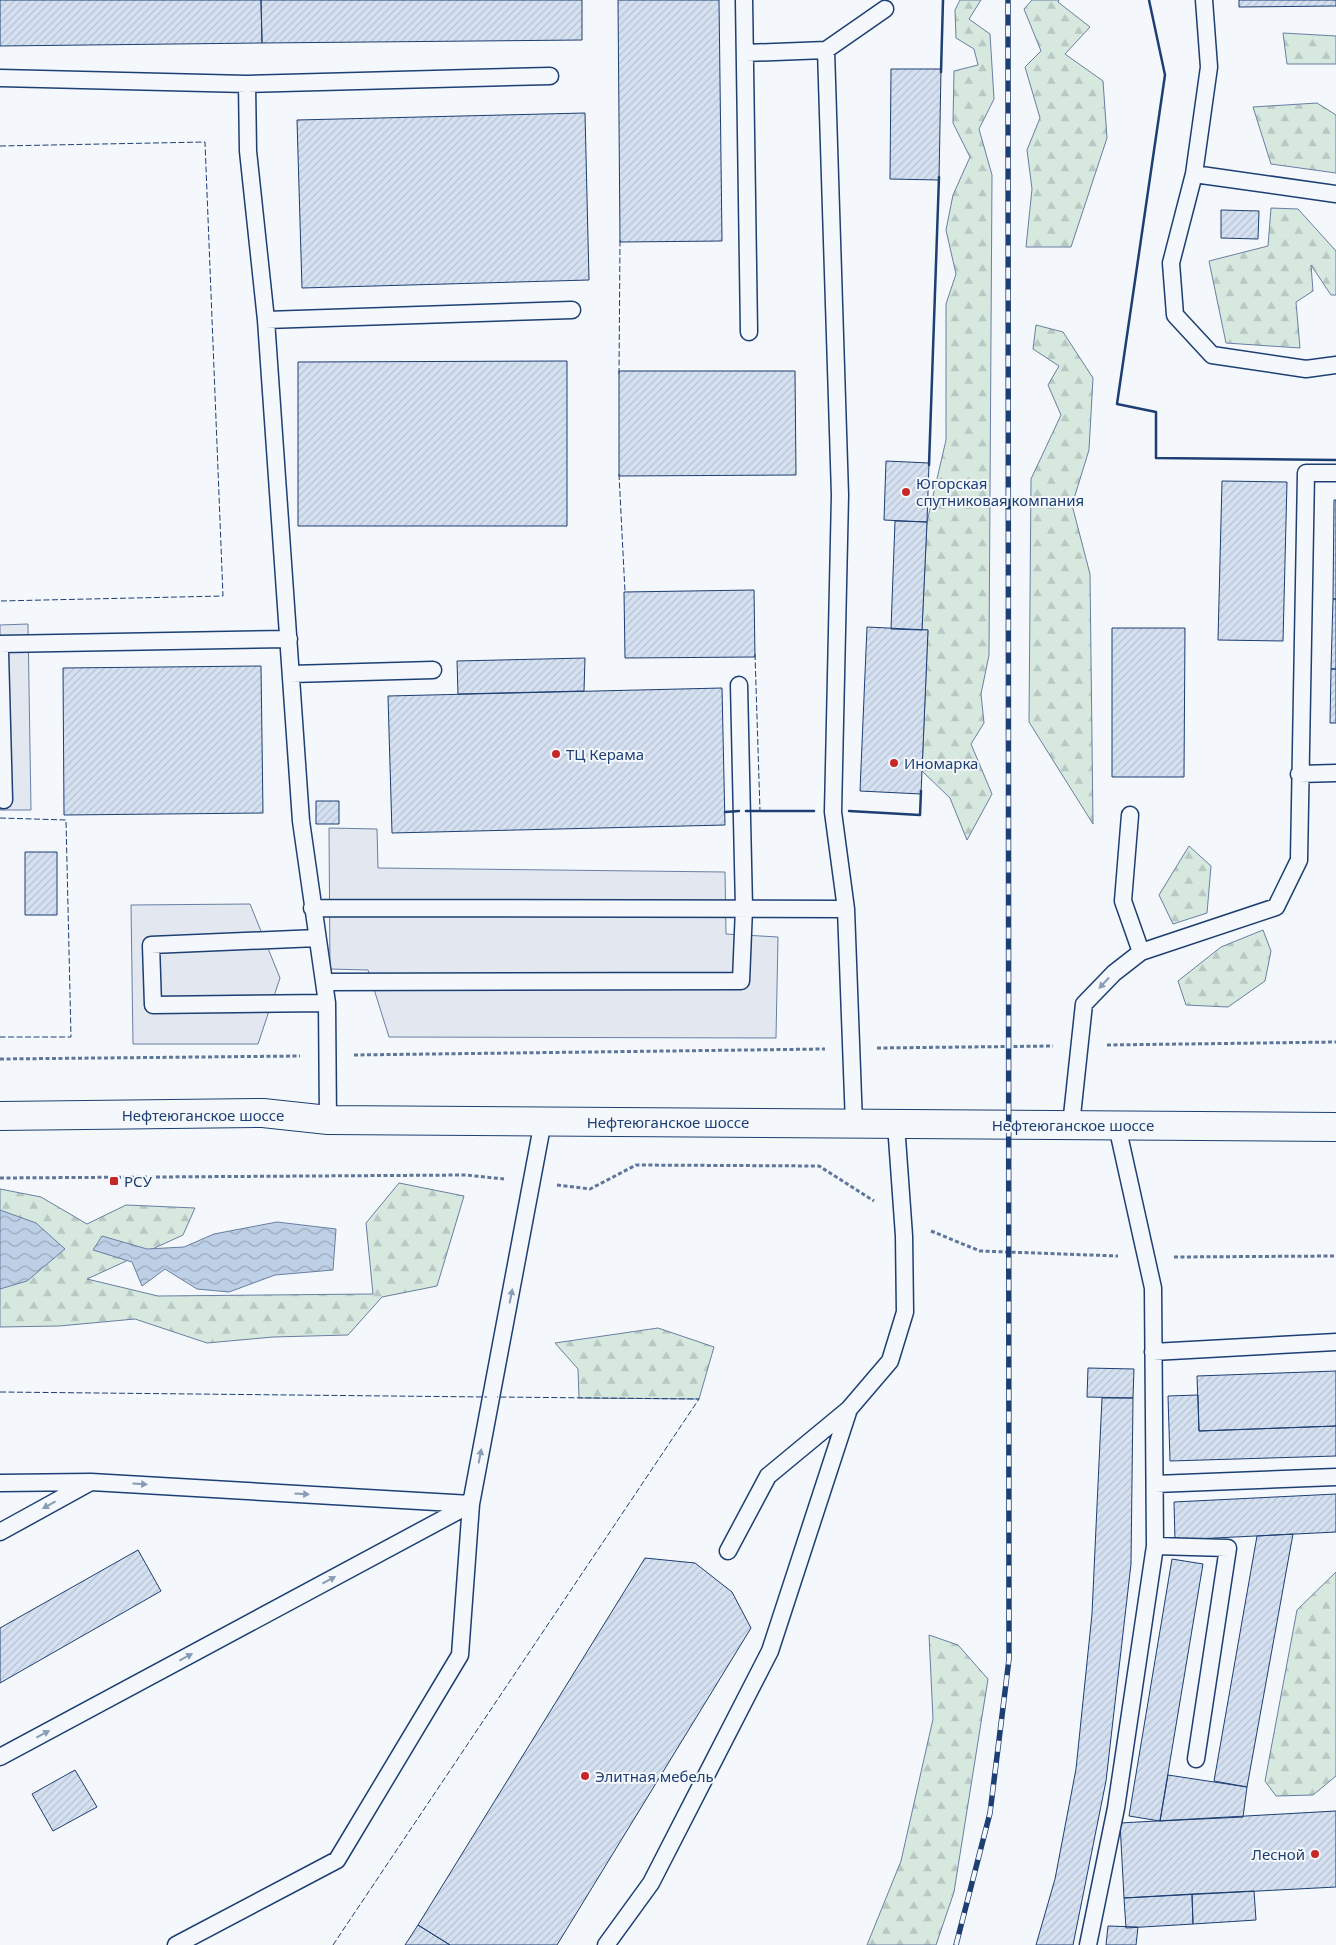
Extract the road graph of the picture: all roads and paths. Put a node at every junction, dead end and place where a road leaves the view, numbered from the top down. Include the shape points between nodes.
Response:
1 (744, 0) edge
2 (1204, 0) edge
3 (885, 9) dead end
4 (826, 50) junction
5 (746, 53) junction
6 (550, 76) dead end
7 (0, 78) edge
8 (247, 84) junction
9 (1194, 174) junction
10 (1336, 194) edge
11 (572, 310) dead end
12 (266, 320) junction
13 (749, 332) dead end
14 (1336, 365) edge
15 (1336, 473) edge
16 (289, 639) junction
17 (0, 644) edge
18 (0, 652) edge
19 (433, 670) dead end
20 (291, 674) junction
21 (740, 685) dead end
22 (1336, 773) edge
23 (1299, 774) junction
24 (4, 800) dead end
25 (1130, 815) dead end
26 (312, 908) junction
27 (744, 908) junction
28 (846, 909) junction
29 (317, 938) junction
30 (1142, 952) junction
31 (324, 982) junction
32 (327, 1003) junction
33 (1336, 1042) edge
34 (1080, 1045) junction
35 (851, 1049) junction
36 (328, 1055) junction
37 (0, 1060) edge
38 (0, 1116) edge
39 (328, 1120) junction
40 (544, 1122) junction
41 (854, 1124) junction
42 (896, 1124) junction
43 (1071, 1125) junction
44 (1116, 1126) junction
45 (1336, 1127) edge
46 (0, 1178) edge
47 (532, 1182) junction
48 (903, 1220) junction
49 (1336, 1256) edge
50 (1146, 1257) junction
51 (1336, 1342) edge
52 (1153, 1352) junction
53 (848, 1409) junction
54 (1336, 1477) edge
55 (91, 1482) junction
56 (0, 1483) edge
57 (1155, 1484) junction
58 (471, 1504) junction
59 (0, 1532) edge
60 (1155, 1546) junction
61 (728, 1551) dead end
62 (0, 1757) edge
63 (1196, 1760) dead end
64 (176, 1945) edge
65 (606, 1945) edge
66 (1088, 1945) edge

1 - 5 lane
2 - 9 lane via 1209,67
3 - 4 lane
4 - 5 lane
4 - 28 lane via 840,495 833,812
5 - 13 lane
6 - 8 lane
7 - 8 lane
8 - 12 lane via 248,151
9 - 10 lane
9 - 14 lane via 1171,263 1175,315 1212,355 1306,369
11 - 12 lane
12 - 16 lane
15 - 23 lane via 1306,473
16 - 17 lane
16 - 20 lane
18 - 24 lane
19 - 20 lane
20 - 26 lane via 301,821
21 - 27 lane
22 - 23 lane
23 - 30 lane via 1299,860 1276,907
25 - 30 lane via 1123,900
26 - 27 lane
26 - 29 lane
27 - 28 lane
27 - 31 lane via 741,981
28 - 35 lane
29 - 31 lane
29 - 32 lane via 151,945 153,1005
30 -> 34 lane via 1114,973 1084,1004
31 - 32 lane
32 - 36 lane
33 - 34 path
34 - 35 path
34 - 43 lane
35 - 36 path
35 - 41 lane
36 - 37 path
36 - 39 lane
38 - 39 main road, Нефтеюганское шоссе via 263,1113
39 - 40 main road, Нефтеюганское шоссе
40 - 41 main road, Нефтеюганское шоссе
40 - 47 lane
41 - 42 main road, Нефтеюганское шоссе
42 - 43 main road, Нефтеюганское шоссе
42 - 48 lane
43 - 44 main road, Нефтеюганское шоссе
44 - 45 main road, Нефтеюганское шоссе
44 - 50 lane
46 - 47 path via 466,1175
47 - 48 path via 590,1189 636,1165 819,1166
58 -> 47 lane
48 - 50 path via 980,1251
48 - 53 lane via 905,1312 890,1361
49 - 50 path
50 - 52 lane via 1153,1288
51 - 52 lane
52 - 57 lane
53 - 61 lane via 768,1476
53 - 65 lane via 770,1651 652,1883
54 - 57 lane
55 - 56 lane
55 -> 58 lane
55 -> 59 lane
57 - 60 lane
62 -> 58 lane
58 - 64 lane via 460,1655 337,1860
60 - 63 lane via 1228,1548
60 - 66 lane via 1116,1808

